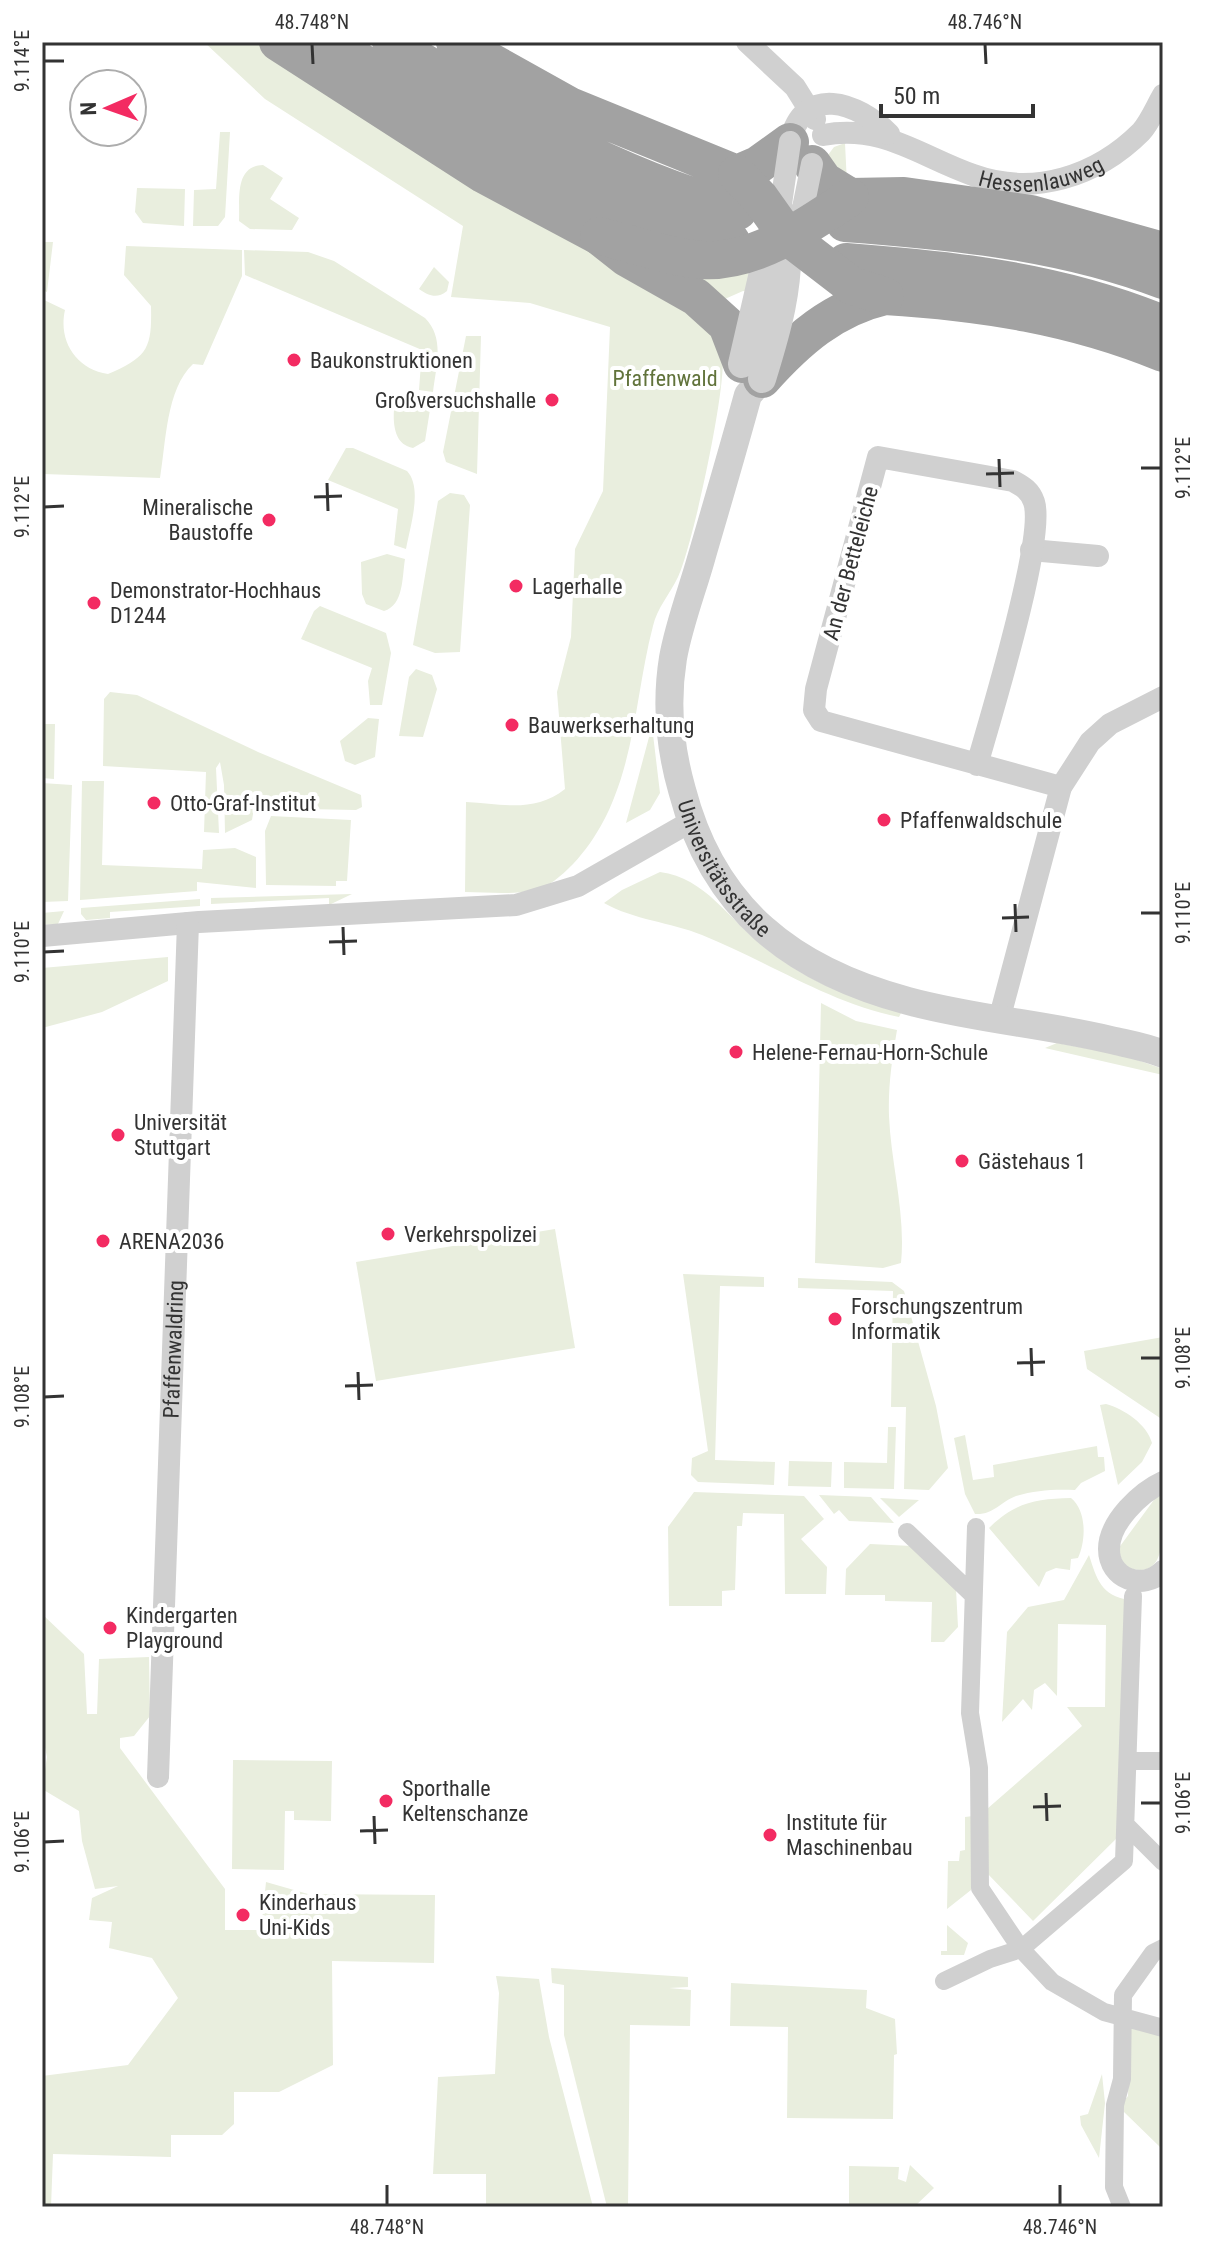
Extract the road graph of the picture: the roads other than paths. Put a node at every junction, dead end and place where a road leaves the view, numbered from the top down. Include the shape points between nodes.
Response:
1 (278, 42) edge
2 (330, 42) edge
3 (391, 42) edge
4 (455, 42) edge
5 (747, 42) edge
6 (1163, 95) edge
7 (809, 107) junction
8 (893, 138) junction
9 (810, 146) junction
10 (735, 209) junction
11 (848, 210) junction
12 (599, 236) junction
13 (787, 236) junction
14 (1163, 251) edge
15 (846, 262) dead end
16 (971, 273) junction
17 (1163, 280) edge
18 (885, 296) junction
19 (1163, 311) edge
20 (1163, 325) edge
21 (1163, 353) edge
22 (751, 379) junction
23 (1031, 550) junction
24 (1098, 556) dead end
25 (1163, 697) edge
26 (977, 765) junction
27 (1061, 787) junction
28 (690, 822) junction
29 (188, 923) junction
30 (42, 936) edge
31 (999, 1020) junction
32 (1163, 1054) edge
33 (1163, 1482) edge
34 (976, 1527) dead end
35 (907, 1532) dead end
36 (1163, 1571) edge
37 (971, 1593) junction
38 (1133, 1596) dead end
39 (1129, 1761) junction
40 (1163, 1761) edge
41 (158, 1777) dead end
42 (1127, 1826) junction
43 (1163, 1862) edge
44 (1021, 1949) junction
45 (1158, 1951) edge
46 (944, 1981) dead end
47 (1123, 2018) junction
48 (1163, 2028) edge
49 (1122, 2207) edge

1 - 12 highway via 483,174
2 - 10 highway via 465,129 545,173 640,213
3 - 10 highway via 499,110 595,159
4 - 10 highway
5 - 7 street via 777,67
6 - 8 street, Hessenlauweg via 1143,130 1101,164 1066,180 1017,184 974,176
7 - 8 street, Hessenlauweg via 838,104 880,125
7 - 9 street
7 - 9 street via 798,117
8 - 9 street, Hessenlauweg via 850,131
9 - 10 highway via 758,165
9 - 11 highway via 824,181
9 - 13 street, Universitätsstraße, bridge via 803,208
9 - 13 street, Universitätsstraße, bridge via 781,204
10 - 13 highway, bridge via 760,198
11 - 13 highway, bridge
11 - 14 highway via 904,196 1031,214
11 - 17 highway via 1104,260
12 - 13 highway, bridge via 704,260 736,256
12 - 22 highway via 715,312 734,336
13 - 18 highway, bridge via 852,286
13 - 22 street, Universitätsstraße, bridge via 784,306
15 - 16 highway
16 - 19 highway via 1004,268 1106,288
16 - 20 highway via 1026,281
18 - 21 highway via 1022,309 1108,331
18 - 22 highway, bridge via 823,322
22 - 28 street, Universitätsstraße via 673,658 675,767
23 - 24 street
23 - 26 street, An der Betteleiche
23 - 26 street, An der Betteleiche via 1036,513 1026,488 985,475 878,457 814,710 821,721
25 - 27 street via 1110,724 1090,742
26 - 27 street, An der Betteleiche
27 - 31 street
28 - 29 street via 578,886 516,905
28 - 31 street, Universitätsstraße via 706,861 733,900 820,969 909,1001
29 - 30 street
29 - 41 street, Pfaffenwaldring
31 - 32 street, Universitätsstraße via 1075,1031
33 - 36 street via 1125,1513 1109,1549 1113,1568 1125,1578 1141,1582
34 - 37 street
35 - 37 street
37 - 44 street via 970,1713 979,1768 980,1888
38 - 39 street
39 - 40 street
39 - 42 street
42 - 43 street
42 - 44 street via 1124,1861
44 - 46 street
44 - 47 street via 1052,1982
45 - 47 street via 1123,1995
47 - 48 street
47 - 49 street via 1114,2173

